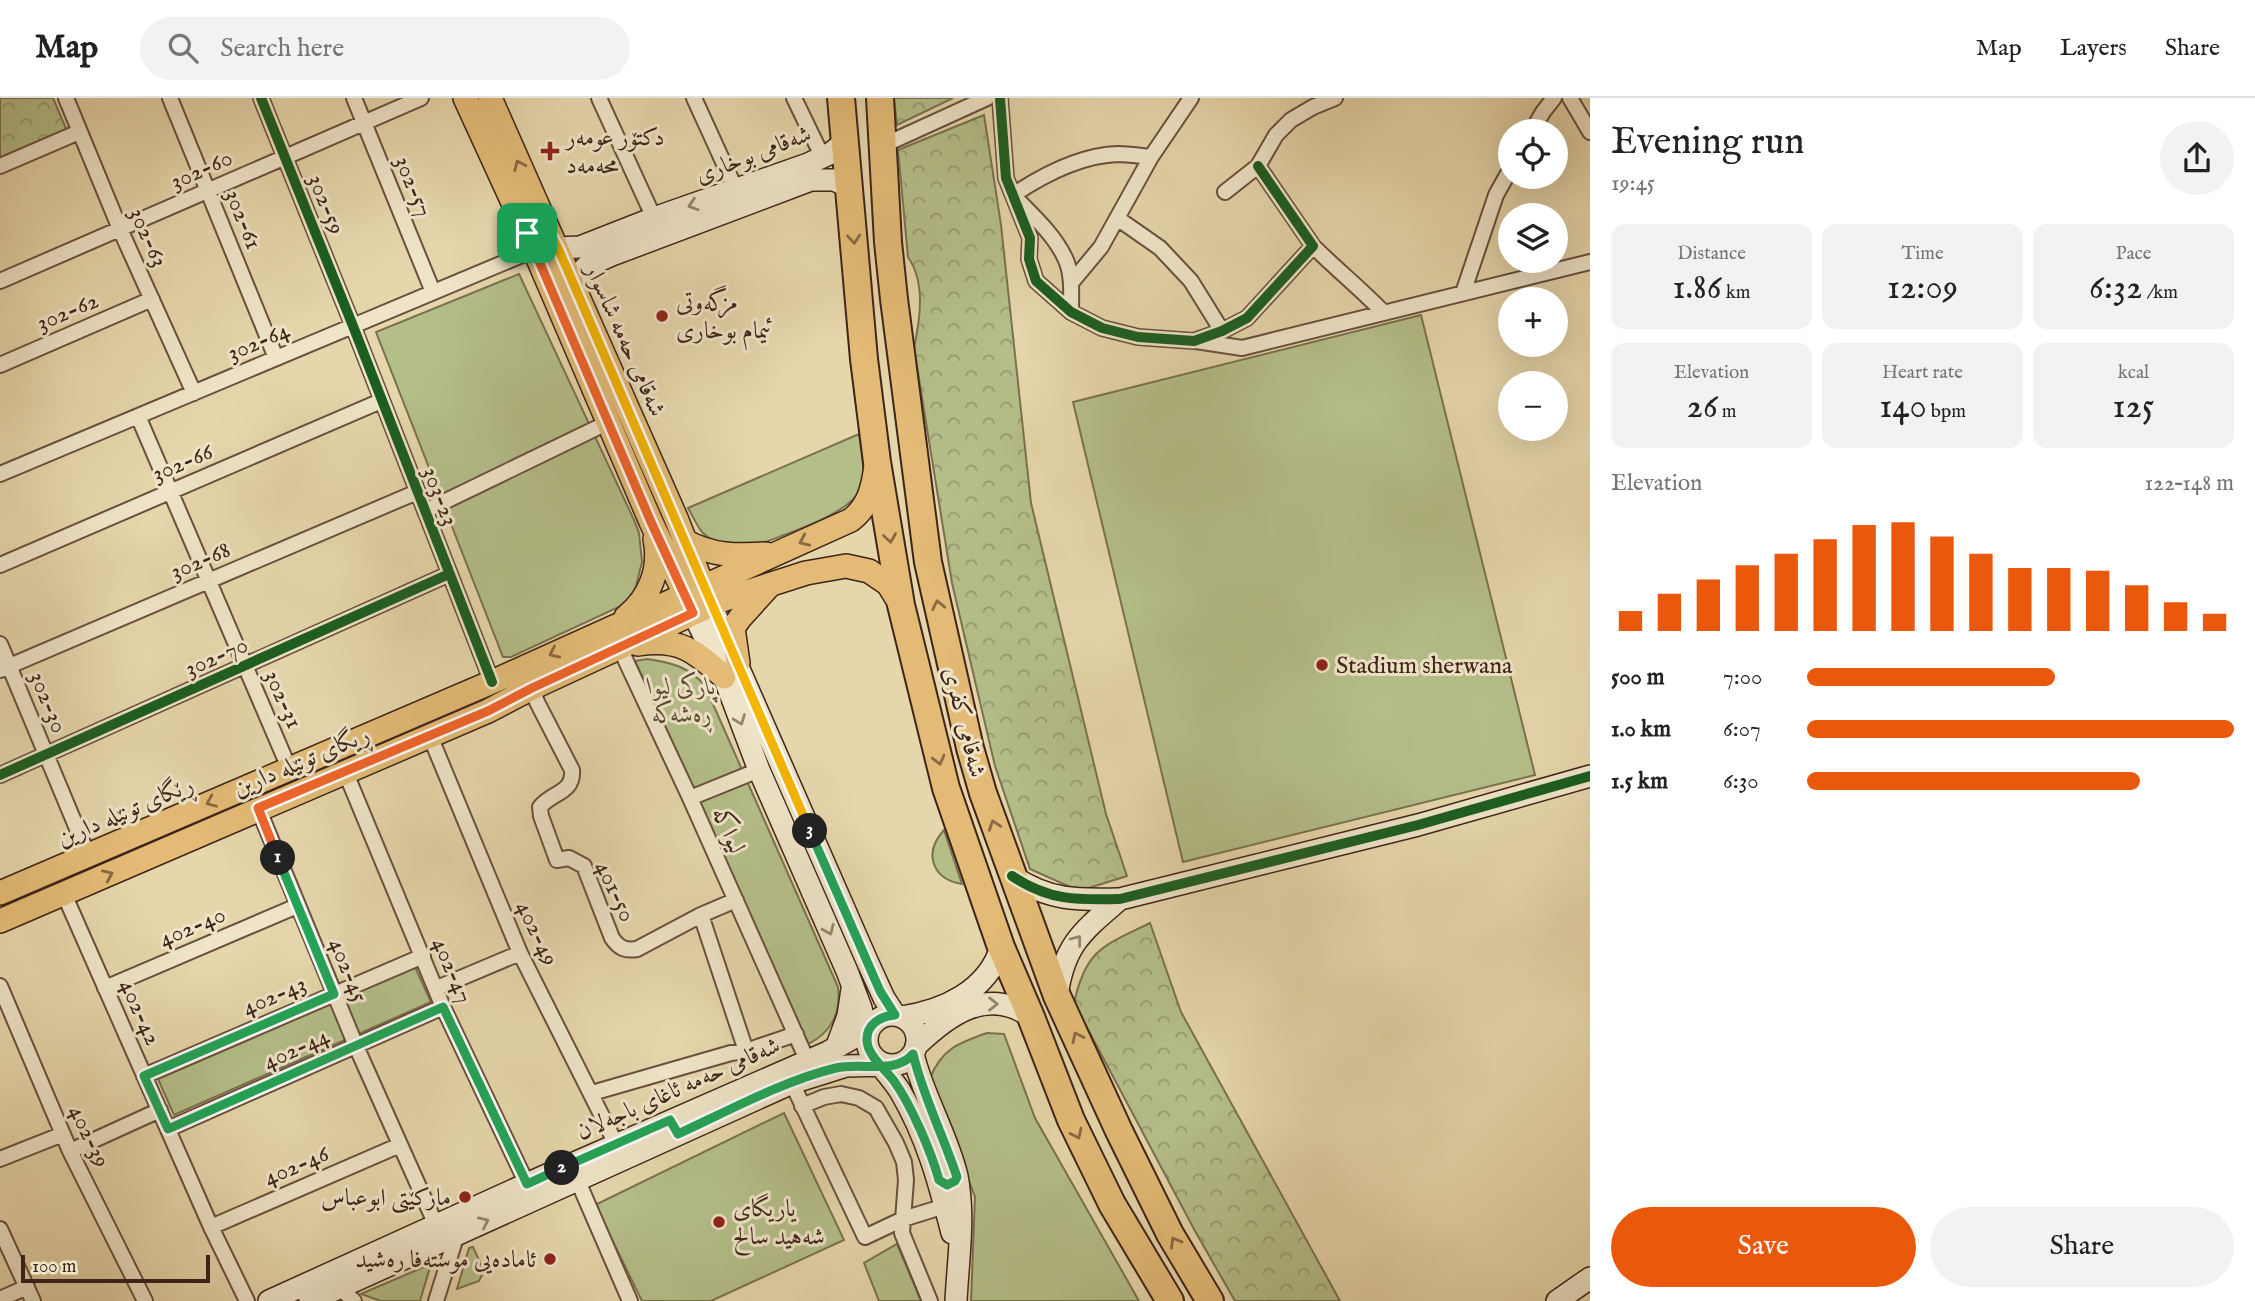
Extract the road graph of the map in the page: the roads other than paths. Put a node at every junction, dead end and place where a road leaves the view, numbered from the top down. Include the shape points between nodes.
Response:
1 (66, 98) edge
2 (170, 98) edge
3 (261, 98) edge
4 (354, 98) edge
5 (421, 98) edge
6 (465, 98) edge
7 (489, 98) edge
8 (599, 98) edge
9 (694, 98) edge
10 (794, 98) edge
11 (841, 98) edge
12 (880, 98) edge
13 (987, 98) edge
14 (1000, 98) edge
15 (1191, 98) edge
16 (1335, 98) edge
17 (1554, 98) edge
18 (1570, 98) edge
19 (1539, 119) edge
20 (363, 123) junction
21 (79, 132) junction
22 (1590, 132) edge
23 (845, 142) junction
24 (884, 145) junction
25 (285, 157) junction
26 (1151, 158) junction
27 (0, 166) edge
28 (1258, 166) junction
29 (814, 167) junction
30 (849, 187) junction
31 (1499, 189) edge
32 (736, 190) junction
33 (208, 191) junction
34 (1225, 192) dead end
35 (1013, 195) junction
36 (654, 218) junction
37 (1116, 218) junction
38 (120, 229) junction
39 (535, 235) junction
40 (609, 246) junction
41 (1313, 246) junction
42 (558, 248) junction
43 (1590, 262) edge
44 (0, 281) edge
45 (572, 282) junction
46 (1071, 283) junction
47 (433, 292) junction
48 (1463, 293) junction
49 (152, 299) junction
50 (894, 304) junction
51 (860, 309) junction
52 (1071, 312) junction
53 (1384, 313) junction
54 (353, 326) junction
55 (1222, 331) junction
56 (1194, 341) junction
57 (276, 358) junction
58 (0, 365) edge
59 (194, 393) junction
60 (381, 401) junction
61 (138, 416) junction
62 (609, 422) junction
63 (877, 462) junction
64 (0, 474) edge
65 (171, 491) junction
66 (417, 492) junction
67 (425, 511) junction
68 (651, 522) junction
69 (685, 541) junction
70 (776, 554) junction
71 (0, 565) edge
72 (449, 574) junction
73 (209, 581) junction
74 (773, 582) junction
75 (698, 600) junction
76 (901, 605) junction
77 (618, 635) junction
78 (0, 644) edge
79 (245, 666) junction
80 (5, 668) edge
81 (731, 670) junction
82 (492, 682) junction
83 (532, 688) junction
84 (430, 736) junction
85 (46, 755) junction
86 (289, 768) junction
87 (759, 770) junction
88 (345, 771) junction
89 (0, 775) edge
90 (1590, 776) edge
91 (690, 797) junction
92 (258, 808) junction
93 (88, 855) junction
94 (1012, 876) junction
95 (0, 893) edge
96 (64, 894) junction
97 (1120, 899) junction
98 (736, 900) junction
99 (298, 906) junction
100 (701, 915) junction
101 (0, 921) edge
102 (1001, 947) junction
103 (520, 953) junction
104 (423, 956) junction
105 (852, 983) junction
106 (0, 986) edge
107 (105, 988) junction
108 (436, 988) junction
109 (334, 994) junction
110 (1057, 996) junction
111 (443, 1007) junction
112 (899, 1016) junction
113 (1031, 1017) junction
114 (869, 1028) junction
115 (796, 1034) junction
116 (356, 1046) junction
117 (836, 1048) junction
118 (914, 1050) junction
119 (746, 1051) junction
120 (807, 1060) junction
121 (883, 1064) junction
122 (144, 1076) junction
123 (792, 1083) junction
124 (592, 1093) junction
125 (802, 1106) junction
126 (160, 1110) junction
127 (674, 1127) junction
128 (168, 1129) junction
129 (63, 1134) junction
130 (616, 1144) junction
131 (400, 1145) junction
132 (70, 1151) junction
133 (0, 1160) edge
134 (948, 1178) junction
135 (577, 1179) junction
136 (527, 1184) junction
137 (945, 1206) junction
138 (903, 1219) junction
139 (436, 1225) junction
140 (211, 1227) junction
141 (0, 1228) edge
142 (457, 1234) junction
143 (958, 1259) junction
144 (1590, 1278) edge
145 (30, 1294) edge
146 (332, 1297) edge
147 (0, 1299) edge
148 (145, 1301) edge
149 (247, 1301) edge
150 (269, 1301) edge
151 (436, 1301) edge
152 (630, 1301) edge
153 (930, 1301) edge
154 (957, 1301) edge
155 (1170, 1301) edge
156 (1210, 1301) edge
157 (1557, 1301) edge

1 - 21 street, 302-63
2 - 33 street, 302-61
3 - 25 street, 302-59
4 - 20 street, 302-57
5 - 20 street, 302-60
6 - 39 main road, شەقامی حەمە شاسوار
39 -> 7 main road, شەقامی حەمە شاسوار
8 - 36 street
9 - 32 street
10 - 29 street
11 - 23 highway, شەقامی کفری
12 - 24 highway, شەقامی کفری
13 - 24 street
14 - 35 street via 1006,178
15 - 26 street
16 - 28 street via 1291,120
17 - 19 street
18 - 22 street
20 - 25 street, 302-60
20 - 47 street, 302-57
21 - 27 street
21 - 38 street, 302-63
23 - 29 main road, شەقامی بوخاری
23 - 30 highway, شەقامی کفری
24 - 50 highway, شەقامی کفری
25 - 33 street, 302-60
25 - 54 street, 302-59
26 - 35 street via 1118,154 1087,160 1037,179
26 - 37 street
28 - 34 street
28 - 41 street
29 - 30 main road, شەقامی بوخاری
29 - 32 main road, شەقامی بوخاری
29 - 40 main road, شەقامی بوخاری
30 -> 51 highway, شەقامی کفری
31 - 48 street
32 -> 36 main road, شەقامی بوخاری
33 - 38 street, 302-60
33 - 57 street, 302-61
35 - 46 street via 1066,259
35 - 52 street via 1030,238 1028,259 1036,281
36 - 40 main road, شەقامی بوخاری
37 - 46 street via 1101,247
37 - 55 street via 1160,248 1191,281
38 - 44 street, 302-60
38 - 49 street, 302-63
39 - 42 main road, شەقامی حەمە شاسوار
39 - 47 street, 302-64
39 - 62 main road, شەقامی حەمە شاسوار
40 - 42 main road, شەقامی بوخاری
40 - 45 main road, شەقامی بوخاری
41 - 53 street
41 - 55 street via 1247,318
42 - 45 main road, شەقامی حەمە شاسوار
43 - 48 street
45 - 69 main road, شەقامی حەمە شاسوار
46 - 52 street
47 - 54 street, 302-64
48 - 53 street
49 - 58 street, 302-62
49 - 59 street, 302-63
50 - 51 highway
94 -> 50 highway, شەقامی کفری via 970,748 928,562
51 - 63 highway, شەقامی کفری
52 - 56 street via 1102,328 1138,337
53 - 56 street via 1242,348
54 - 57 street, 302-64
54 - 60 street, 303-23
55 - 56 street
57 - 59 street, 302-64
59 - 61 street, 302-64
60 - 65 street, 302-66
60 - 66 street, 303-23
61 - 64 street, 302-64
61 - 65 street, 302-31
62 - 67 street
62 - 68 main road, شەقامی حەمە شاسوار
63 -> 70 main road via 871,493 859,514
63 -> 76 highway, شەقامی کفری
65 - 71 street, 302-66
65 - 73 street, 302-31
66 - 67 street, 303-23
66 - 73 street, 302-68
67 - 72 street, 303-23
68 - 75 main road, شەقامی حەمە شاسوار
68 - 77 main road via 657,556 653,581
69 - 70 main road via 723,555
69 - 75 main road, شەقامی حەمە شاسوار
70 - 75 main road
72 - 79 street, 302-70
72 - 82 street, 303-23
73 - 79 street, 302-31
73 - 80 street, 302-68
74 - 75 main road
74 - 76 main road via 853,566 888,584
74 - 81 main road via 733,628
75 - 77 main road
75 - 81 main road
76 -> 102 highway, شەقامی کفری via 952,806
77 - 81 main road via 686,647
77 -> 82 main road, ڕێگای تونێلە دارین
77 - 83 main road, ڕیگای تونێلە دارین
77 - 91 street, لیواکە
78 - 80 street, 302-30
79 - 85 street, 302-70
79 - 86 street, 302-31
80 - 85 street, 302-30
81 -> 87 main road
81 - 112 main road via 876,982
82 - 86 main road, ڕێگای تونێلە دارین
83 - 84 main road, ڕیگای تونێلە دارین
83 - 100 street, 401-50 via 573,777 566,789 540,807 541,816 557,860 569,858 584,866 612,938 619,947 637,949
84 - 88 main road, ڕیگای تونێلە دارین
84 - 103 street, 402-49
85 - 89 street, 302-70
85 - 93 street, 302-30
86 -> 93 main road, ڕێگای تونێلە دارین
87 - 91 street
87 -> 105 main road
88 - 92 main road, ڕیگای تونێلە دارین
88 - 104 street, 402-47
90 - 97 main road via 1418,825
91 - 98 street, لیواکە
96 -> 92 main road, ڕیگای تونێلە دارین
92 - 99 street, 402-45
93 - 95 main road, ڕێگای تونێلە دارین
94 - 97 main road via 1058,898
94 - 110 highway, شەقامی کفری
96 - 101 main road, ڕیگای تونێلە دارین
96 - 107 street, 402-42
110 -> 97 main road via 1060,971 1075,941
98 - 100 street, 401-50
98 - 115 street, لیواکە
99 - 107 street, 402-40
99 - 109 street, 402-45
100 - 119 street
102 - 112 main road via 993,967 974,988 939,1007
102 - 113 highway, شەقامی کفری
103 - 108 street
103 - 124 street, 402-49
104 - 108 street, 402-47
104 - 109 street, 402-43
105 - 114 main road
105 - 117 main road via 848,1016
106 - 129 street, 402-39
107 - 122 street, 402-42
108 - 111 street, 402-47
109 - 116 street, 402-45
109 - 122 street, 402-43
156 -> 110 highway, شەقامی کفری via 1170,1234
111 - 116 street, 402-44
111 - 136 street, 402-47
112 - 114 main road via 881,1017
112 - 118 main road via 914,1029
118 -> 113 main road via 948,1019 982,1004 1007,1004
113 -> 155 highway, شەقامی کفری via 1091,1164
114 - 117 main road, شەقامی حەمە ئاغای باجەلان
114 - 121 main road via 869,1049
115 - 119 street
115 - 120 street, لیواکە
116 - 128 street, 402-44
116 - 131 street, 402-45
117 - 120 main road, شەقامی حەمە ئاغای باجەلان
118 - 121 main road via 903,1062
118 - 134 main road
119 - 124 street
120 - 127 main road, شەقامی حەمە ئاغای باجەلان
121 - 123 main road, شەقامی حەمە ئاغای باجەلان via 846,1066
121 - 134 main road
122 - 126 street, 402-42
123 - 125 street
123 - 127 main road, شەقامی حەمە ئاغای باجەلان
124 - 130 street, 402-49
125 - 138 street via 865,1237
125 - 138 street via 841,1094 876,1108 904,1162
126 - 128 street, 402-42
126 - 132 street
127 - 130 main road, شەقامی حەمە ئاغای باجەلان
127 - 135 main road, شەقامی حەمە ئاغای باجەلان
128 - 140 street, 402-42
129 - 132 street, 402-39
129 - 133 street
130 - 136 main road, شەقامی حەمە ئاغای باجەلان
131 - 139 street, 402-45
131 - 140 street, 402-46
132 - 148 street, 402-39
134 - 137 main road
134 - 143 main road via 961,1219
142 -> 135 main road, شەقامی حەمە ئاغای باجەلان
135 - 152 street
136 - 139 main road, شەقامی حەمە ئاغای باجەلان
137 - 138 street
137 - 143 main road
138 - 153 street via 902,1233
139 - 150 main road, شەقامی حەمە ئاغای باجەلان
140 - 149 street, 402-42
141 - 145 street
142 - 146 main road, شەقامی حەمە ئاغای باجەلان
142 - 151 street
143 - 154 main road
144 - 157 main road
145 - 147 street

